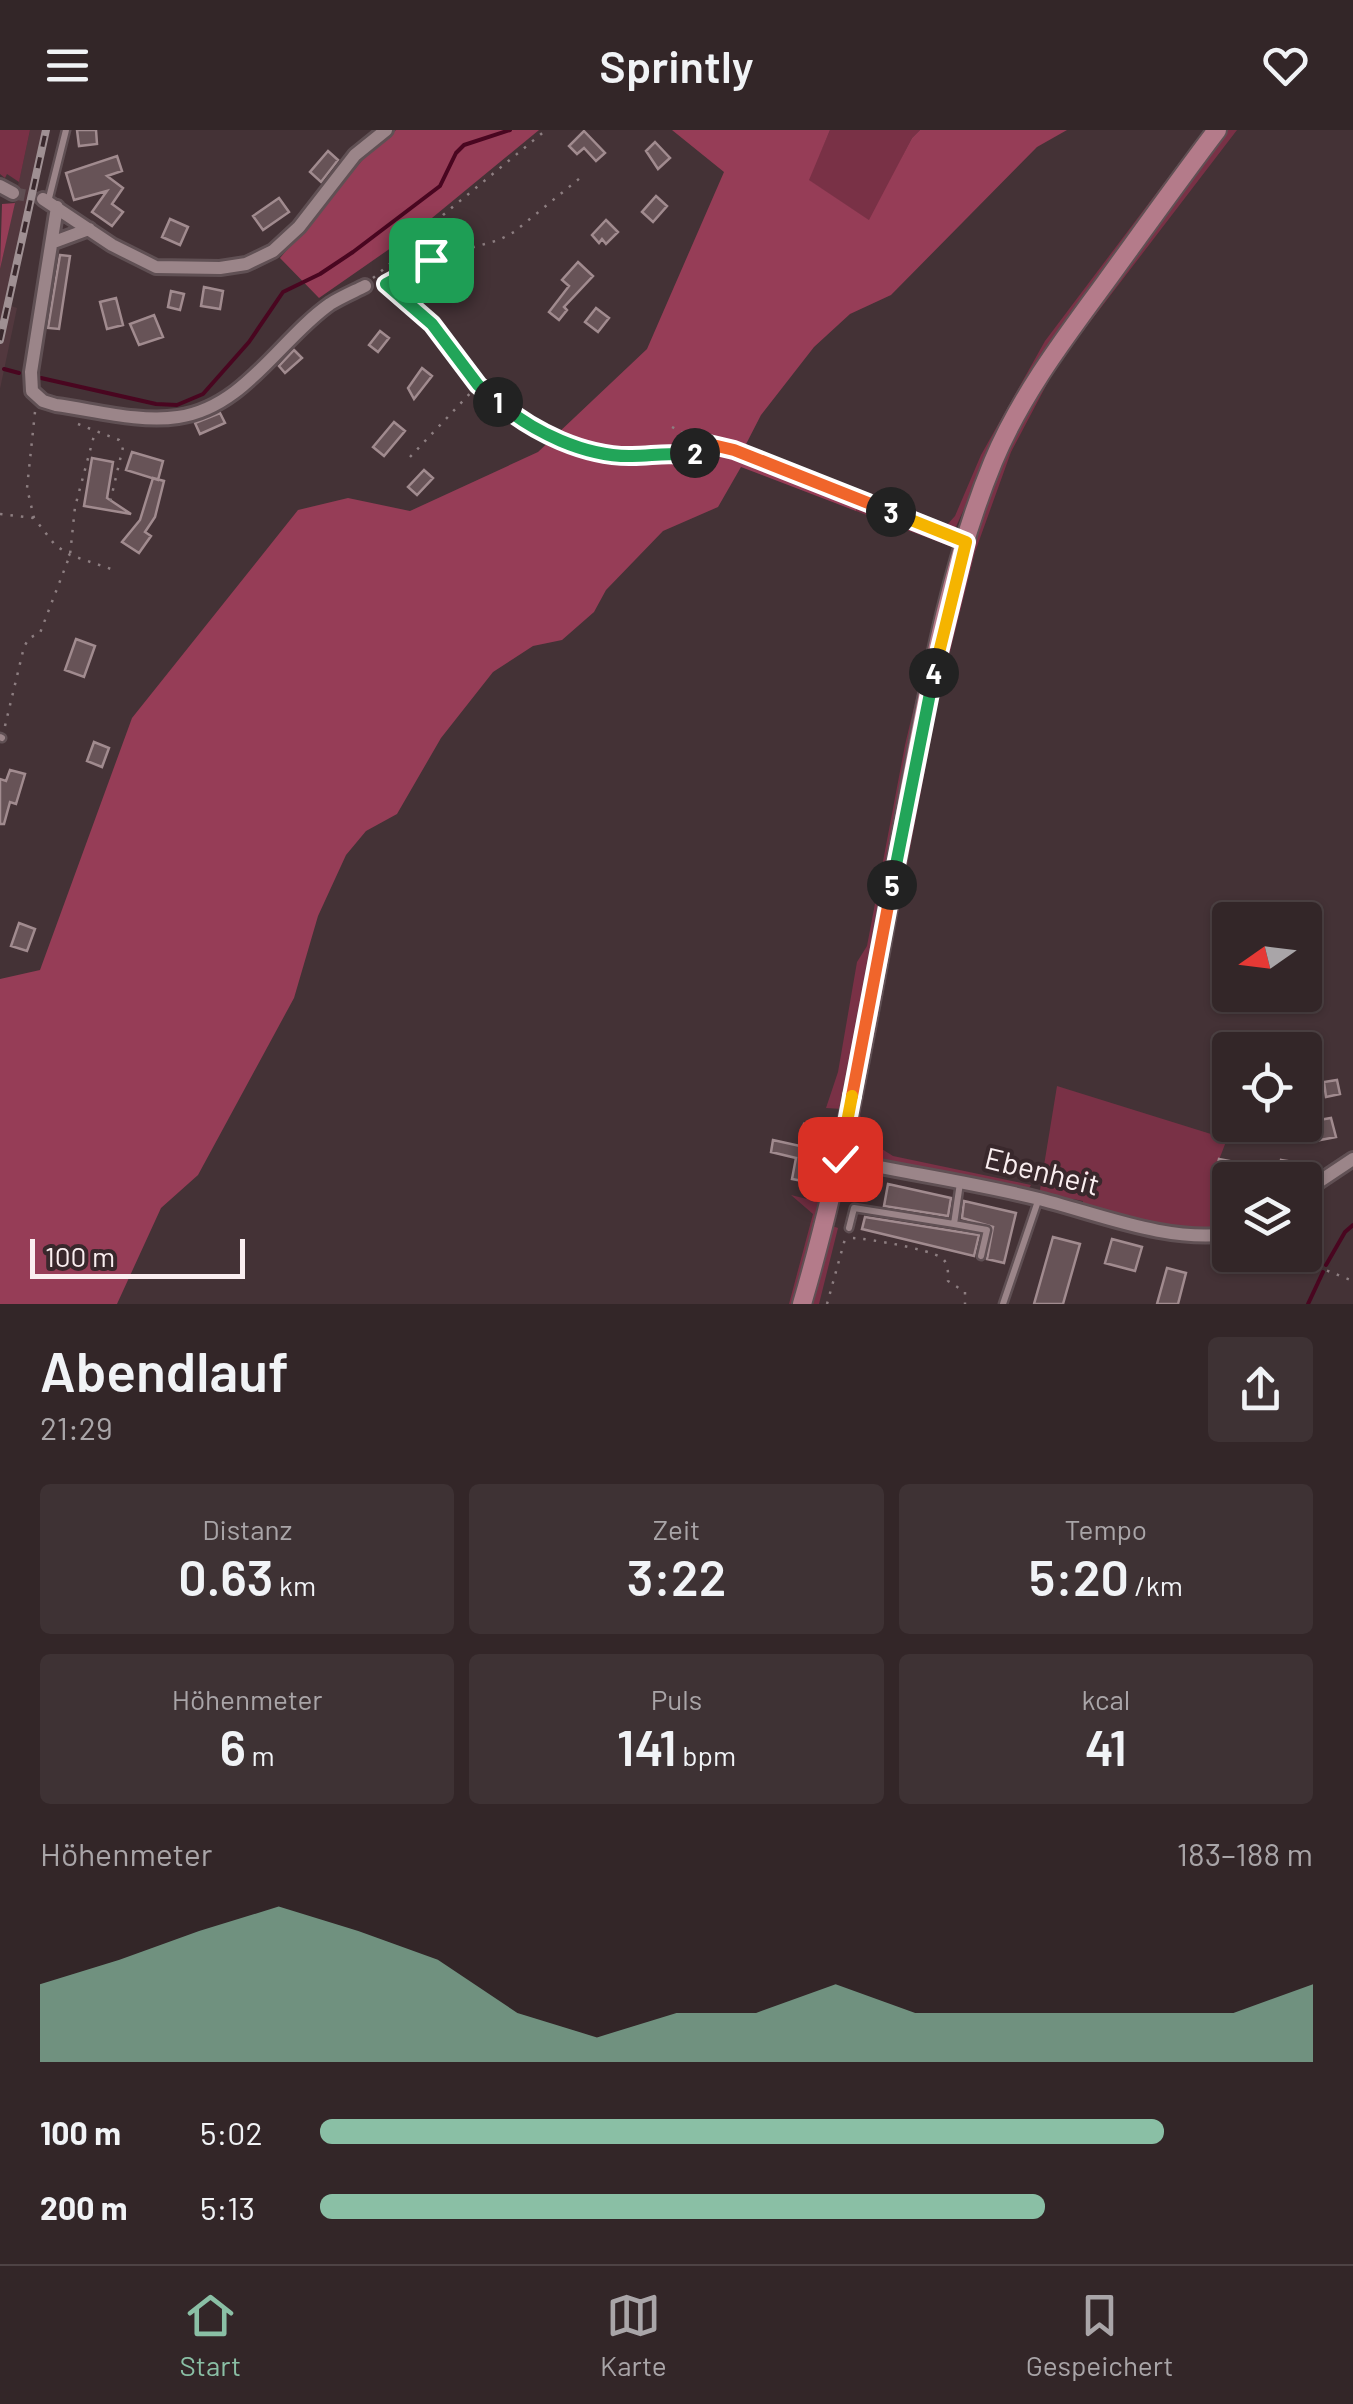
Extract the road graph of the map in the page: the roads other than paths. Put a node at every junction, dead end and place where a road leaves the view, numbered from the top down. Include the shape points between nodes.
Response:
1 (66, 130) edge
2 (386, 130) edge
3 (1217, 130) edge
4 (49, 203) junction
5 (89, 229) junction
6 (54, 242) junction
7 (364, 286) road end
8 (840, 1159) junction
9 (1353, 1159) edge
10 (1322, 1179) edge
11 (960, 1180) junction
12 (1038, 1199) junction
13 (954, 1224) junction
14 (849, 1228) dead end
15 (1212, 1236) edge
16 (981, 1256) dead end
17 (802, 1304) edge
18 (1003, 1304) edge

1 - 4 lane
2 - 5 street via 355,155 299,227 246,264 156,268
3 - 8 main road via 1056,350 994,460 966,542 918,746
4 - 5 street
4 - 6 street
5 - 6 street
6 - 7 street via 31,372 32,391 56,405 145,417 200,413 241,386 332,303
8 - 11 street, Ebenheit
8 - 17 main road
9 - 10 street
11 - 12 street, Ebenheit
11 - 13 lane
12 - 15 street, Ebenheit via 1162,1231
12 - 18 lane
13 - 14 lane via 854,1208
13 - 16 lane via 987,1230

